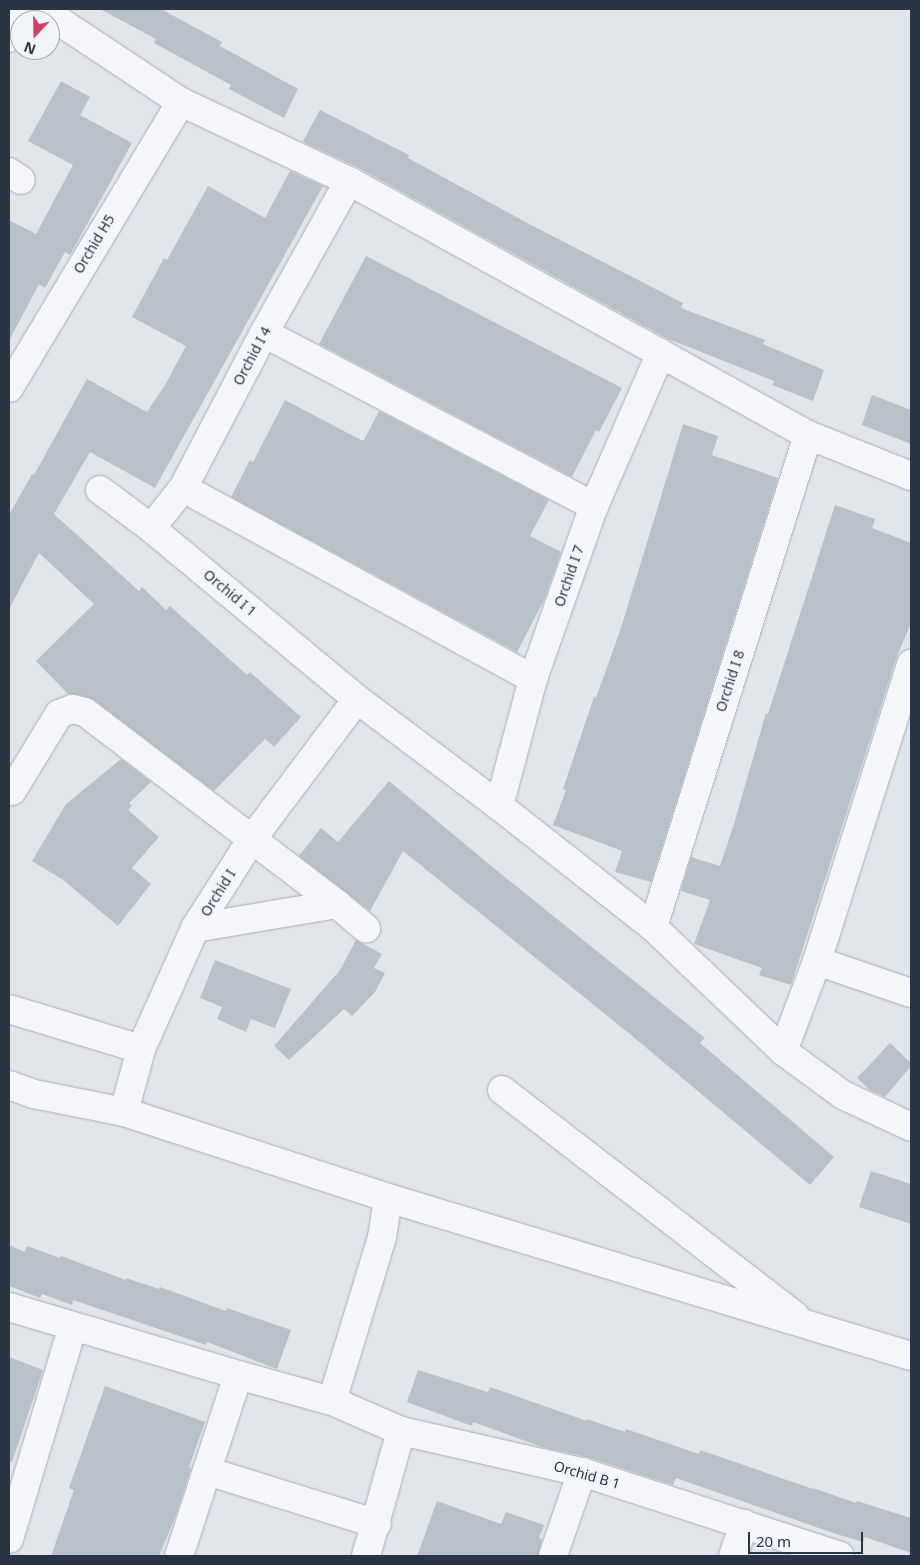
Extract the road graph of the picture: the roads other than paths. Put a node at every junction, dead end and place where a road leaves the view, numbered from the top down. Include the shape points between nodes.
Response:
1 (24, 9) edge
2 (41, 9) edge
3 (9, 38) edge
4 (181, 102) junction
5 (349, 181) junction
6 (264, 333) junction
7 (661, 353) junction
8 (13, 371) edge
9 (808, 435) junction
10 (911, 476) edge
11 (182, 488) junction
12 (100, 490) dead end
13 (594, 506) junction
14 (151, 528) junction
15 (911, 664) edge
16 (533, 678) junction
17 (357, 699) junction
18 (12, 791) dead end
19 (500, 806) junction
20 (252, 839) junction
21 (337, 904) junction
22 (653, 927) junction
23 (195, 928) junction
24 (366, 928) dead end
25 (817, 961) junction
26 (911, 992) edge
27 (9, 1009) edge
28 (141, 1049) junction
29 (783, 1051) junction
30 (9, 1085) edge
31 (502, 1090) dead end
32 (124, 1112) junction
33 (911, 1127) edge
34 (388, 1198) junction
35 (9, 1307) edge
36 (73, 1326) junction
37 (808, 1326) junction
38 (911, 1356) edge
39 (238, 1375) junction
40 (332, 1400) junction
41 (401, 1431) junction
42 (207, 1471) junction
43 (582, 1472) junction
44 (376, 1524) junction
45 (744, 1524) junction
46 (9, 1539) edge
47 (179, 1556) edge
48 (366, 1556) edge
49 (553, 1556) edge
50 (733, 1556) edge
51 (840, 1556) edge

1 - 3 street
2 - 4 street
4 - 5 street
4 - 8 street, Orchid H5
5 - 6 street, Orchid I 4
5 - 7 street
6 - 11 street, Orchid I 4
6 - 13 street
7 - 9 street
7 - 13 street, Orchid I 7
9 - 10 street
9 - 22 street, Orchid I 8
11 - 14 street, Orchid I 4
11 - 16 street
12 - 14 street, Orchid I 1
13 - 16 street, Orchid I 7
14 - 17 street, Orchid I 1
15 - 25 street
16 - 19 street, Orchid I 7
17 - 19 street, Orchid I 1
17 - 20 street, Orchid I
18 - 20 street via 59,714 72,708 85,712
19 - 22 street, Orchid I 1
20 - 21 street
20 - 23 street, Orchid I
21 - 23 street
21 - 24 street
22 - 29 street, Orchid I 1
23 - 28 street, Orchid I
25 - 26 street
25 - 29 street
27 - 28 street
28 - 32 street, Orchid I
29 - 33 street, Orchid I 1 via 843,1096
30 - 32 street via 34,1094
31 - 37 street
32 - 34 street
34 - 37 street
34 - 40 street via 382,1236
35 - 36 street, Orchid B 1
36 - 39 street, Orchid B 1
36 - 46 street
37 - 38 street
39 - 40 street, Orchid B 1
39 - 42 street
40 - 41 street, Orchid B 1
41 - 43 street, Orchid B 1
41 - 44 street
42 - 44 street
42 - 47 street
43 - 45 street, Orchid B 1
43 - 49 street
44 - 48 street
45 - 50 street
45 - 51 street, Orchid B 1

